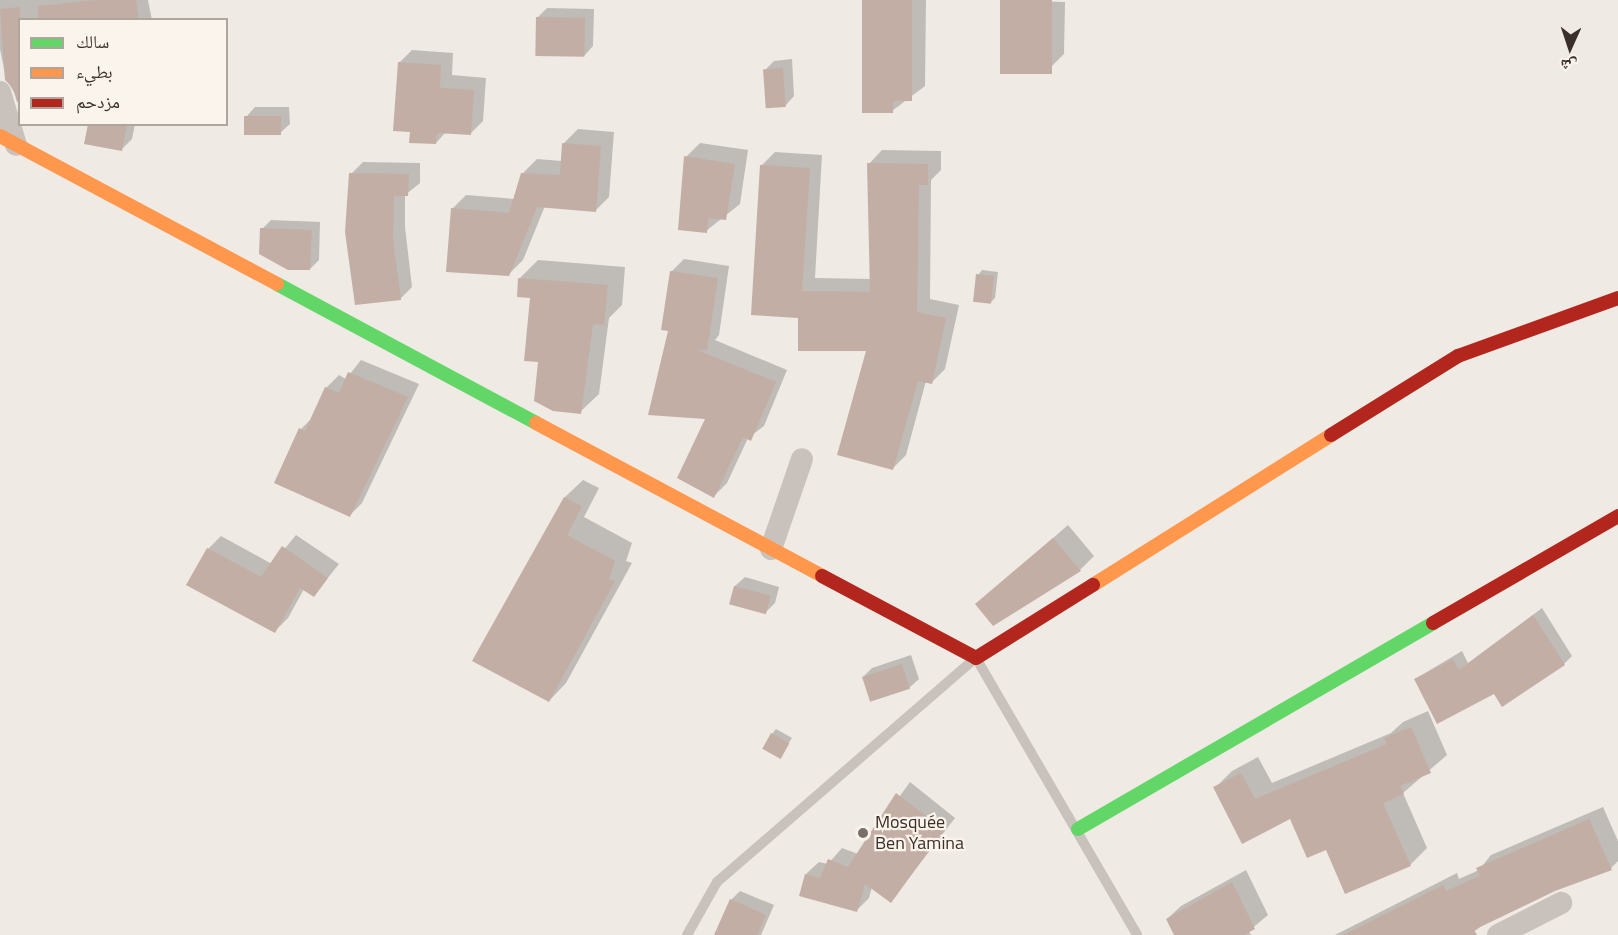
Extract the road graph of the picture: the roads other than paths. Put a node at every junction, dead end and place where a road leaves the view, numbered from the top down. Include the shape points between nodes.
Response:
1 (0, 92) edge
2 (8, 141) edge
3 (1618, 298) edge
4 (802, 459) dead end
5 (1618, 516) edge
6 (771, 549) junction
7 (976, 658) junction
8 (1078, 829) junction
9 (1561, 903) dead end
10 (687, 935) edge
11 (1137, 935) edge
12 (1498, 935) edge

1 - 2 street
2 - 6 street
3 - 7 street via 1458,356
4 - 6 street
5 - 8 street
6 - 7 street
7 - 8 lane
7 - 10 lane via 717,882
8 - 11 lane
9 - 12 street

